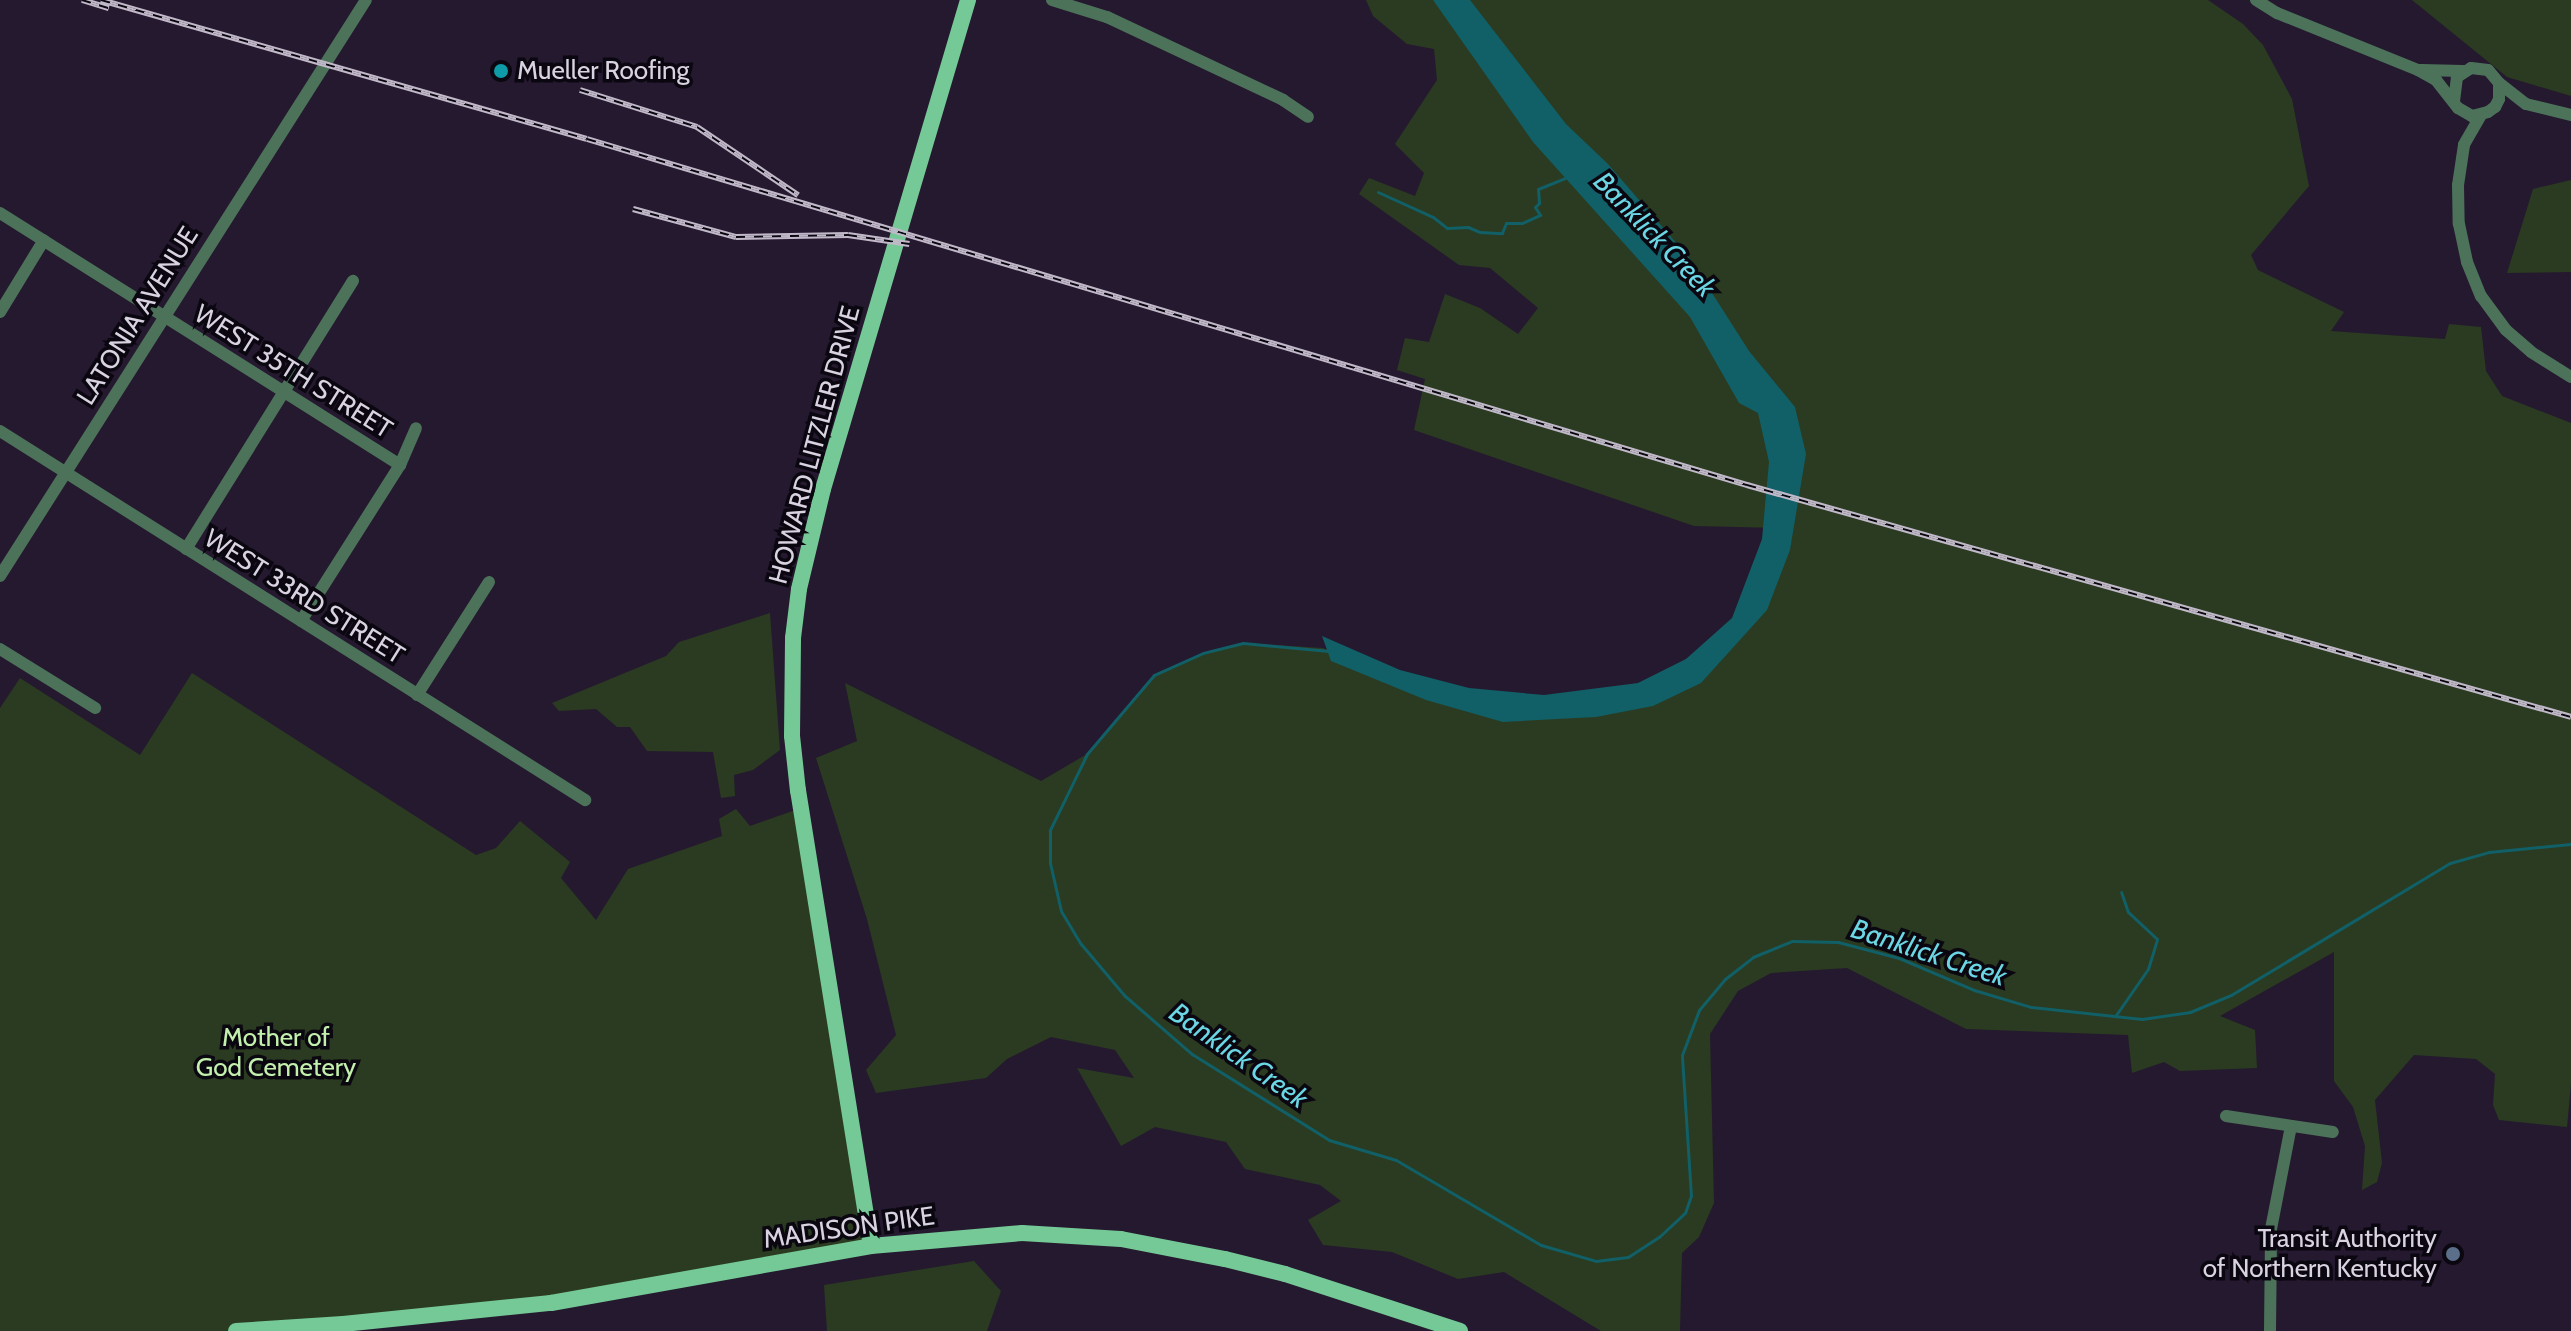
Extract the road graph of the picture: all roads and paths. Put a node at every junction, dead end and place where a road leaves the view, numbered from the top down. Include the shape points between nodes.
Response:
1 (366, 0) edge
2 (968, 0) edge
3 (1052, 0) edge
4 (2256, 0) edge
5 (2418, 70) junction
6 (2463, 71) junction
7 (2499, 83) junction
8 (2456, 104) junction
9 (2526, 104) junction
10 (2495, 107) junction
11 (2481, 115) junction
12 (2571, 115) edge
13 (1308, 117) dead end
14 (2464, 145) junction
15 (0, 213) edge
16 (44, 240) junction
17 (353, 281) dead end
18 (0, 312) edge
19 (164, 316) junction
20 (2571, 377) edge
21 (284, 394) junction
22 (416, 428) dead end
23 (0, 431) edge
24 (400, 465) junction
25 (66, 472) junction
26 (186, 549) junction
27 (0, 576) edge
28 (489, 582) dead end
29 (301, 621) junction
30 (0, 649) edge
31 (417, 695) junction
32 (95, 708) dead end
33 (585, 800) dead end
34 (2226, 1116) dead end
35 (2291, 1126) junction
36 (2333, 1132) dead end
37 (871, 1246) junction
38 (236, 1331) edge
39 (1460, 1331) edge
40 (2270, 1331) edge

1 - 19 street, LATONIA AVENUE
2 - 37 main road, HOWARD LITZLER DRIVE via 823,489 793,638 792,736 798,791
3 - 13 street via 1107,17 1283,100
4 - 5 street
5 - 6 street
5 - 8 street via 2436,80
6 - 7 street via 2488,70
6 - 8 street via 2453,84
7 - 9 street
7 - 10 street
8 - 11 street via 2472,116
8 - 14 street
9 - 10 street
9 - 12 street
10 - 11 street
11 - 14 street
14 - 20 street via 2459,224 2481,296 2506,330
15 - 16 street, WEST 35TH STREET
16 - 18 street
16 - 19 street, WEST 35TH STREET
17 - 21 street
19 - 21 street, WEST 35TH STREET
19 - 25 street, LATONIA AVENUE
21 - 24 street, WEST 35TH STREET
21 - 26 street
22 - 24 street
23 - 25 street, WEST 33RD STREET
24 - 29 street
25 - 26 street, WEST 33RD STREET
25 - 27 street, LATONIA AVENUE
26 - 29 street, WEST 33RD STREET
28 - 31 street
29 - 31 street, WEST 33RD STREET
30 - 32 street
31 - 33 street, WEST 33RD STREET
34 - 35 street
35 - 36 street
35 - 40 street via 2271,1229
37 - 38 main road, MADISON PIKE via 551,1303
37 - 39 main road, MADISON PIKE via 1022,1233 1121,1239 1285,1274

